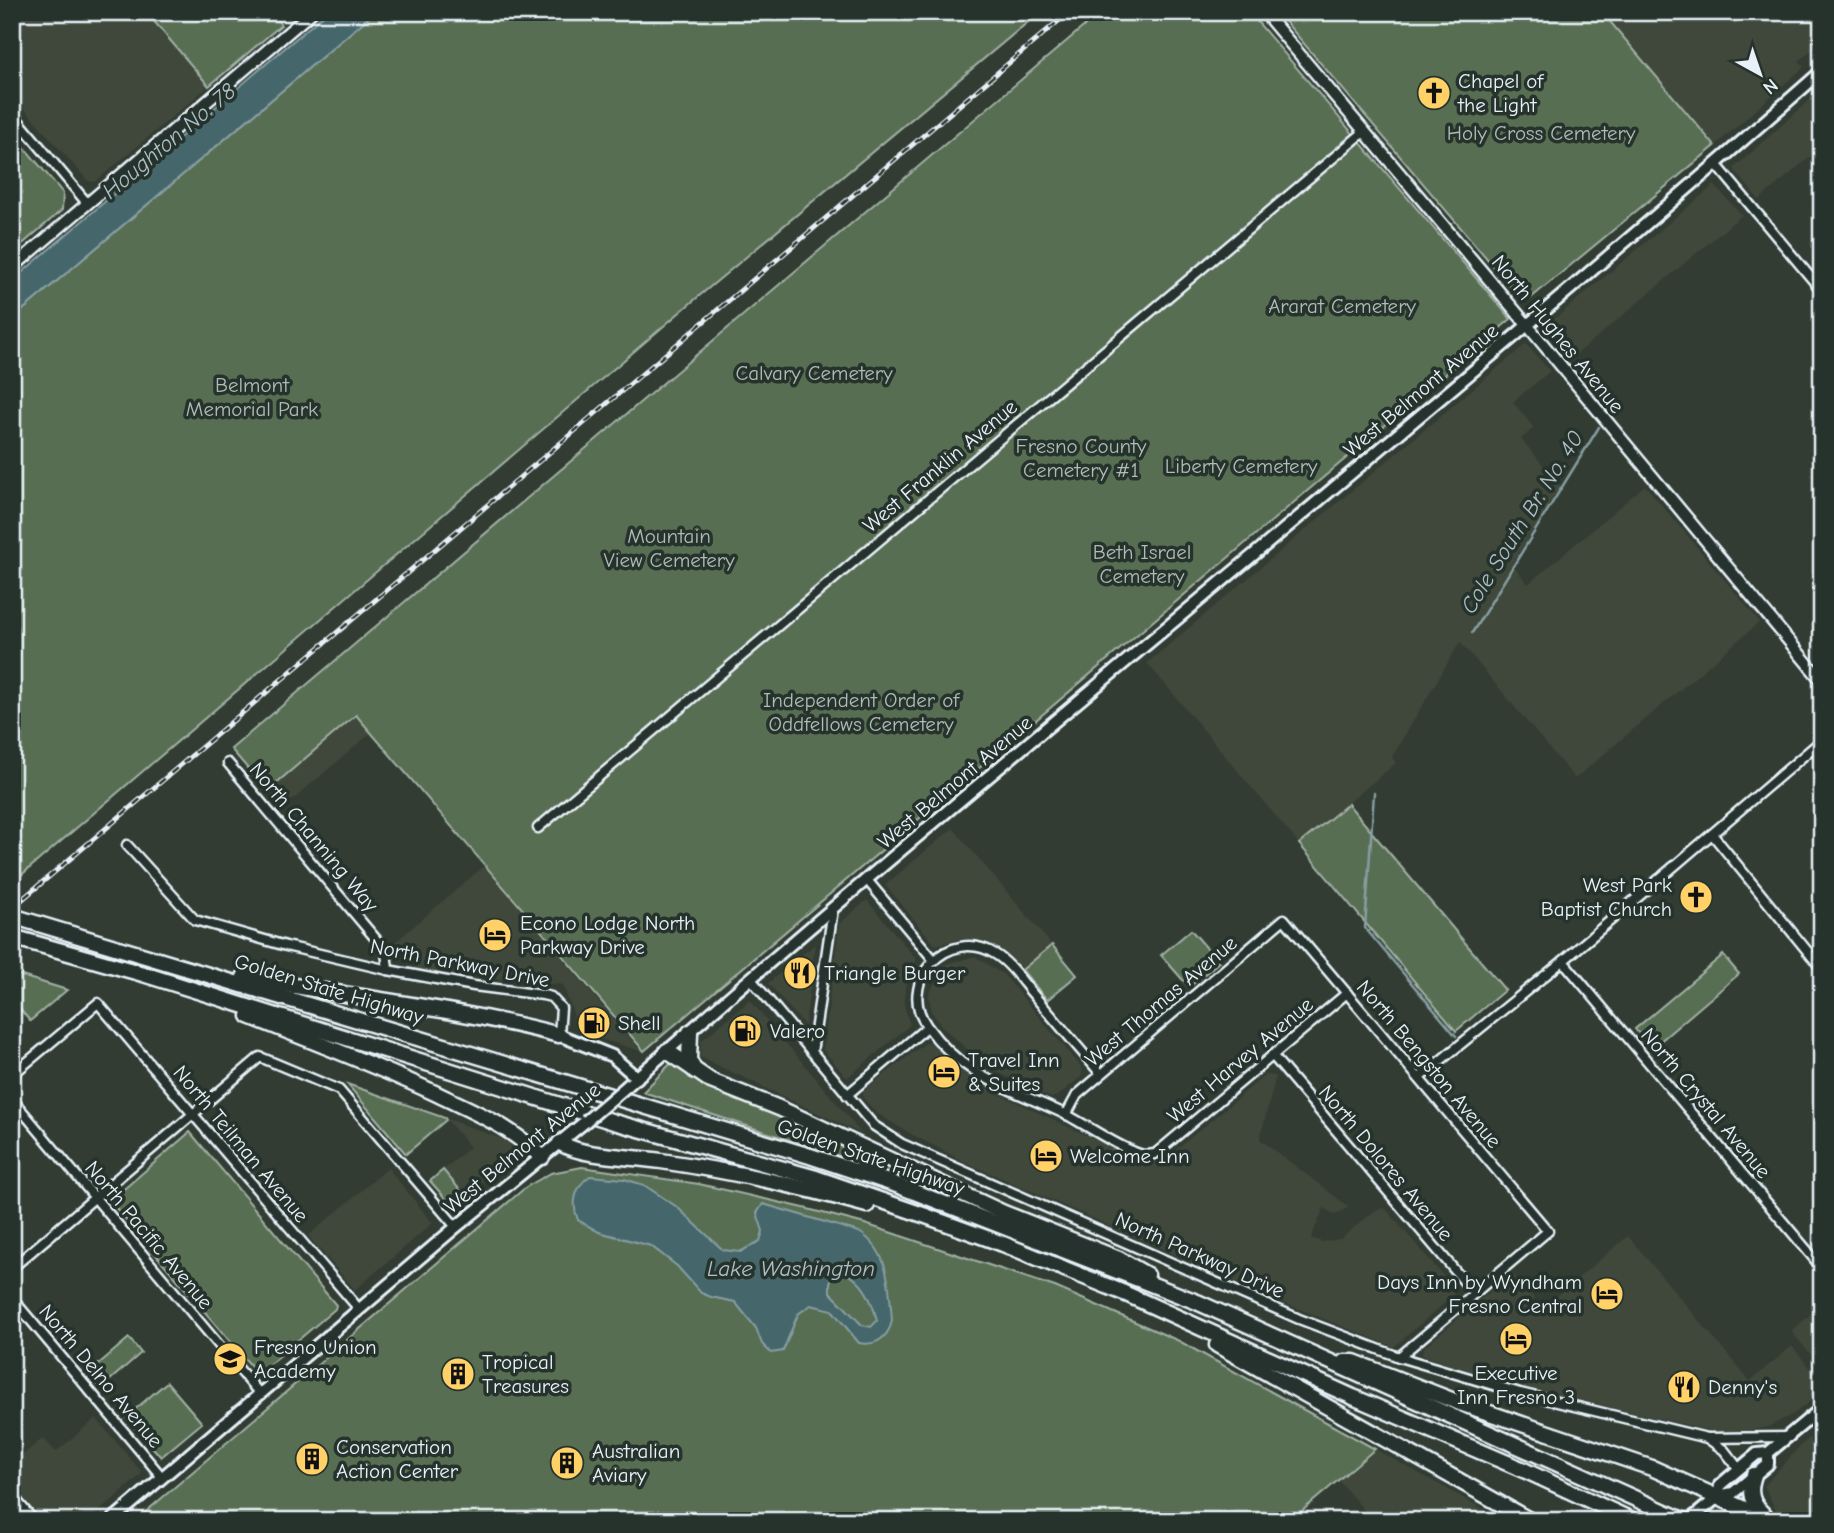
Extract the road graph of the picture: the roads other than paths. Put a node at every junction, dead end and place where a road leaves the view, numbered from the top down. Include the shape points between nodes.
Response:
1 (312, 12) edge
2 (1264, 12) edge
3 (1822, 71) edge
4 (12, 113) edge
5 (1364, 131) junction
6 (1716, 164) junction
7 (87, 203) junction
8 (12, 268) edge
9 (1822, 291) edge
10 (1528, 326) junction
11 (1822, 681) edge
12 (1822, 740) edge
13 (228, 763) dead end
14 (538, 828) dead end
15 (1712, 834) junction
16 (127, 845) dead end
17 (867, 880) junction
18 (833, 909) junction
19 (12, 916) edge
20 (1284, 919) joint
21 (12, 937) edge
22 (933, 959) junction
23 (1563, 961) junction
24 (173, 964) junction
25 (1822, 969) edge
26 (388, 971) junction
27 (143, 974) junction
28 (751, 979) junction
29 (1347, 993) junction
30 (927, 1027) junction
31 (690, 1031) junction
32 (559, 1035) junction
33 (667, 1051) junction
34 (812, 1052) junction
35 (1272, 1055) junction
36 (696, 1072) junction
37 (1101, 1074) junction
38 (12, 1075) edge
39 (637, 1078) junction
40 (1419, 1078) junction
41 (847, 1095) junction
42 (12, 1099) edge
43 (193, 1114) junction
44 (1066, 1115) junction
45 (560, 1143) junction
46 (542, 1157) junction
47 (94, 1198) junction
48 (926, 1216) junction
49 (456, 1227) junction
50 (12, 1268) edge
51 (1822, 1268) edge
52 (1124, 1293) junction
53 (1474, 1293) junction
54 (12, 1298) edge
55 (1197, 1302) junction
56 (359, 1309) junction
57 (1399, 1357) junction
58 (1332, 1363) junction
59 (260, 1394) junction
60 (1822, 1408) edge
61 (1789, 1437) junction
62 (1707, 1438) junction
63 (1768, 1453) junction
64 (1739, 1469) junction
65 (1754, 1475) junction
66 (162, 1477) junction
67 (12, 1495) edge
68 (1719, 1496) junction
69 (1691, 1518) edge
70 (1770, 1520) edge
71 (34, 1521) edge
72 (111, 1521) edge
73 (1531, 1521) edge
74 (1634, 1521) edge

1 - 7 street
2 - 5 street, North Hughes Avenue
3 - 6 main road, West Belmont Avenue
4 - 7 street
5 - 10 street, North Hughes Avenue
5 - 14 street, West Franklin Avenue
6 - 9 street
6 - 10 main road, West Belmont Avenue
7 - 8 street
10 - 11 street, North Hughes Avenue
10 - 17 main road, West Belmont Avenue
12 - 15 street
13 - 26 street, North Channing Way via 386,951
15 - 23 street
15 - 25 street
16 - 26 street, North Parkway Drive via 195,920
17 - 18 main road, West Belmont Avenue
17 - 22 street
18 - 28 main road, West Belmont Avenue
18 - 34 street
19 - 24 highway, Golden State Highway
20 - 29 street, North Bengston Avenue
20 - 37 street, West Thomas Avenue
21 - 27 highway, Golden State Highway
22 - 30 street via 918,995
22 - 37 street via 965,946 999,956
23 - 40 street
23 - 51 street, North Crystal Avenue
24 - 32 highway
24 - 55 highway, Golden State Highway via 822,1160
26 - 32 street, North Parkway Drive via 551,997 562,1011
27 - 46 highway via 390,1072 480,1113 503,1125
27 - 48 highway, Golden State Highway via 614,1122 816,1178
28 - 31 main road, West Belmont Avenue
28 - 34 street, North Parkway Drive
29 - 35 street, West Harvey Avenue
29 - 40 street, North Bengston Avenue
30 - 41 street
30 - 44 street via 984,1079
31 - 33 main road, West Belmont Avenue
31 - 36 highway via 689,1060
32 - 39 main road via 612,1056
33 - 36 highway
33 - 39 main road, West Belmont Avenue
34 - 41 street, North Parkway Drive
35 - 44 street, West Harvey Avenue via 1156,1154 1141,1155
35 - 53 street, North Dolores Avenue
36 - 55 highway via 1004,1213 1119,1259
37 - 44 street, West Thomas Avenue via 1077,1096
38 - 43 street, North Teilman Avenue via 97,1003
39 - 45 main road, West Belmont Avenue, bridge
40 - 53 street, North Bengston Avenue via 1548,1231
41 - 57 street, North Parkway Drive via 873,1125 902,1144 1299,1319
42 - 47 street, North Pacific Avenue
43 - 47 street
43 - 49 street via 260,1057 339,1090
43 - 56 street, North Teilman Avenue
45 - 46 main road, West Belmont Avenue
45 - 48 highway via 585,1151 712,1169
46 - 49 main road, West Belmont Avenue
47 - 50 street
47 - 59 street, North Pacific Avenue
48 - 52 highway, Golden State Highway
49 - 56 main road, West Belmont Avenue
52 - 73 highway
52 - 74 highway, Golden State Highway
53 - 57 street
54 - 66 street, North Delno Avenue
55 - 58 highway, Golden State Highway
56 - 59 main road, West Belmont Avenue
57 - 62 street, North Parkway Drive via 1553,1402
58 - 68 highway via 1354,1362
58 - 69 highway, Golden State Highway
59 - 66 main road, West Belmont Avenue
60 - 61 main road
61 - 62 street, North Parkway Drive
61 - 63 main road
62 - 64 street, North Parkway Drive
63 - 64 main road via 1757,1454
63 - 65 main road via 1768,1464
64 - 68 main road via 1720,1485
65 - 68 main road via 1733,1493
65 - 70 highway via 1751,1497
66 - 72 main road, West Belmont Avenue
67 - 71 street
68 - 69 main road
68 - 70 highway

